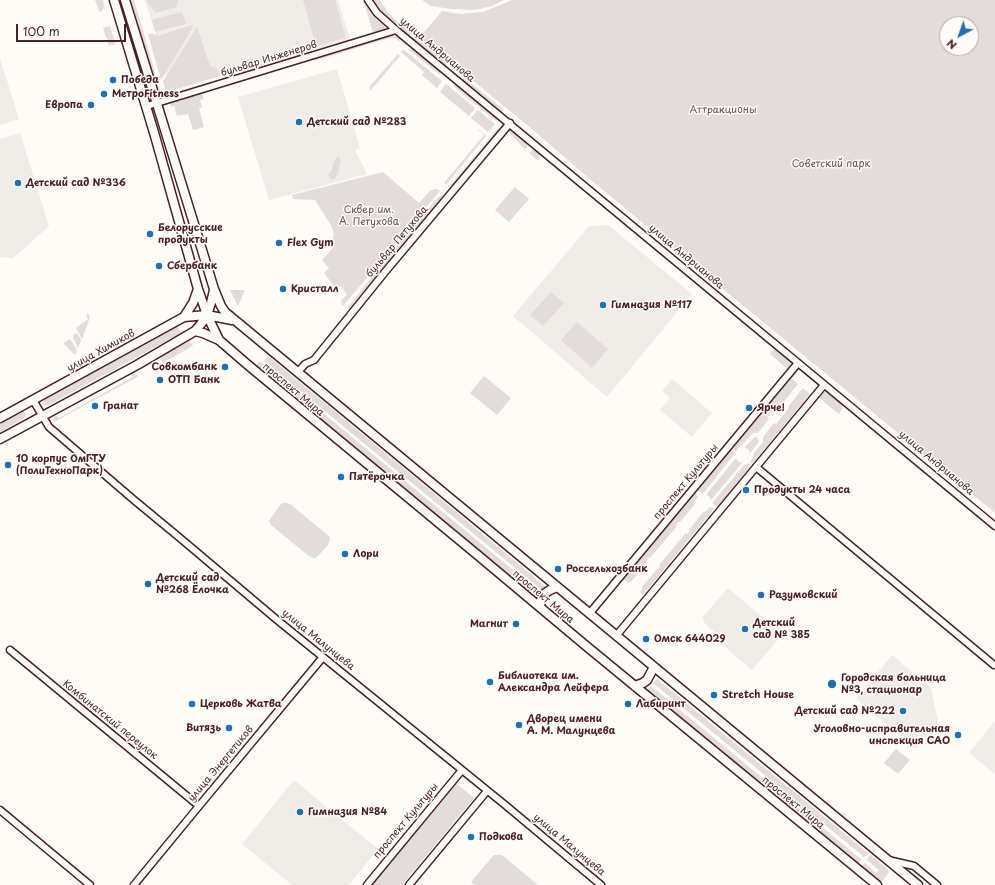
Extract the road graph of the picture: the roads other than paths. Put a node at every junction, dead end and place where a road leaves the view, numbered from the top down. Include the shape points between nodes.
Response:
1 (114, 0) edge
2 (125, 0) edge
3 (368, 0) edge
4 (396, 30) junction
5 (156, 103) junction
6 (147, 106) junction
7 (510, 123) junction
8 (198, 289) junction
9 (214, 289) junction
10 (207, 315) junction
11 (184, 317) junction
12 (234, 320) junction
13 (195, 331) junction
14 (219, 340) junction
15 (798, 363) junction
16 (298, 372) junction
17 (824, 385) junction
18 (33, 400) junction
19 (42, 416) junction
20 (0, 418) edge
21 (0, 439) edge
22 (756, 467) junction
23 (995, 526) edge
24 (557, 587) junction
25 (540, 607) junction
26 (589, 614) junction
27 (616, 636) junction
28 (10, 650) dead end
29 (323, 657) junction
30 (994, 665) dead end
31 (654, 667) junction
32 (635, 686) junction
33 (462, 770) junction
34 (487, 791) junction
35 (199, 806) junction
36 (0, 810) edge
37 (886, 859) junction
38 (908, 877) junction
39 (90, 885) edge
40 (134, 885) edge
41 (367, 885) edge
42 (409, 885) edge
43 (601, 885) edge
44 (877, 885) edge
45 (911, 885) edge
46 (918, 885) edge
47 (937, 885) edge

1 - 6 main road, проспект Мира
2 - 5 main road, проспект Мира
3 - 4 street, улица Андрианова via 377,13
4 - 5 street, бульвар Инженеров
4 - 7 street, улица Андрианова
5 - 6 street, бульвар Инженеров
5 - 9 main road, проспект Мира
6 - 8 main road, проспект Мира
7 - 15 street, улица Андрианова
7 - 16 street, бульвар Петухова via 314,360 305,364
8 - 10 main road, проспект Мира
8 - 11 main road
9 - 10 main road
9 - 12 main road, проспект Мира via 221,306
10 - 11 main road, проспект Мира
10 - 12 main road, проспект Мира
10 - 13 main road
10 - 14 main road, проспект Мира
11 - 18 main road, улица Химиков
12 - 16 main road, проспект Мира
13 - 14 main road
13 - 19 main road
14 - 25 main road, проспект Мира
15 - 17 street, улица Андрианова
15 - 26 street, проспект Культуры
16 - 24 main road, проспект Мира
17 - 22 street
17 - 23 street, улица Андрианова
18 - 19 street, улица Малунцева
18 - 20 main road, улица Химиков
19 - 21 main road
19 - 29 street, улица Малунцева via 49,427 128,495
22 - 27 street
22 - 30 street
24 - 25 main road via 544,594
24 - 26 main road, проспект Мира
25 - 32 main road, проспект Мира
26 - 27 main road, проспект Мира
27 - 31 main road, проспект Мира
28 - 35 street, Комбинатский переулок
29 - 33 street, улица Малунцева
29 - 35 street, улица Энергетиков
31 - 32 main road via 647,680
31 - 37 main road, проспект Мира
32 - 44 main road, проспект Мира
33 - 34 street, улица Малунцева
33 - 41 street, проспект Культуры
34 - 42 street
34 - 43 street, улица Малунцева
35 - 40 street, улица Энергетиков
36 - 39 street
37 - 38 main road, проспект Мира
37 - 47 street, проспект Мира via 914,866
38 - 45 main road
38 - 46 main road, проспект Мира

